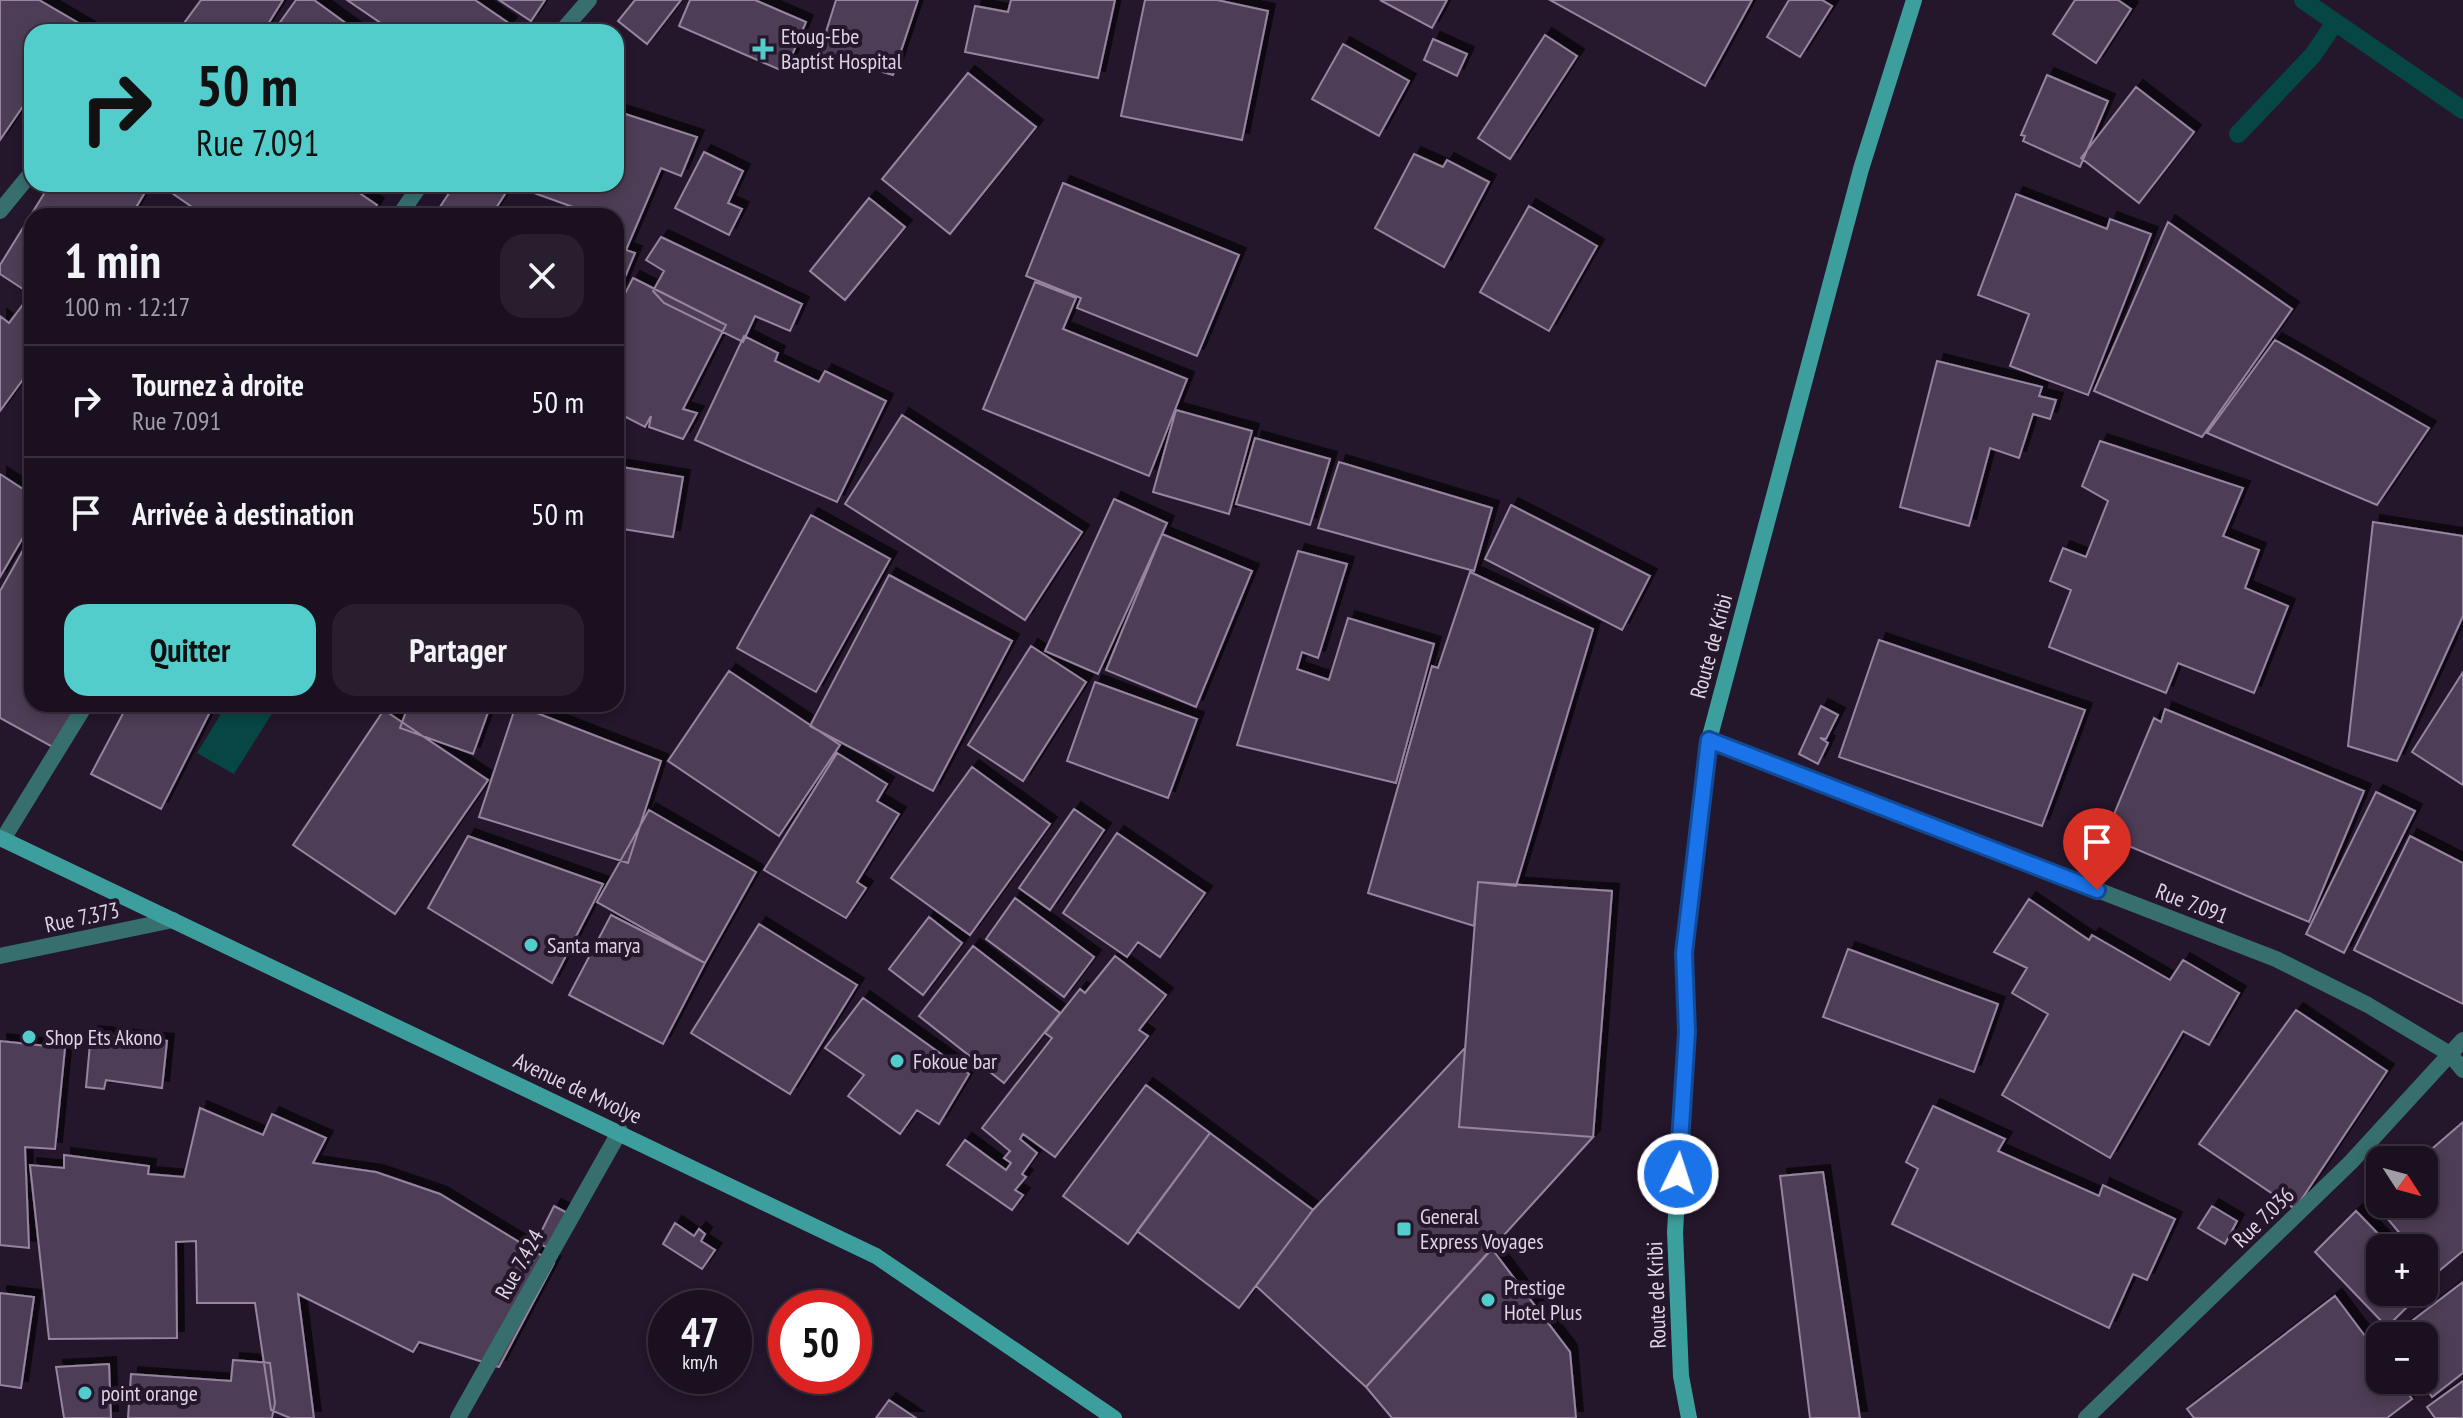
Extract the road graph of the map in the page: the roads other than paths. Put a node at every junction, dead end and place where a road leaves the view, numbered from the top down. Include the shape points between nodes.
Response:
1 (589, 0) edge
2 (1914, 0) edge
3 (568, 24) edge
4 (24, 182) edge
5 (0, 211) edge
6 (81, 712) edge
7 (1709, 740) junction
8 (1, 838) edge
9 (173, 920) junction
10 (0, 956) edge
11 (2463, 1040) edge
12 (2450, 1054) junction
13 (2463, 1070) edge
14 (620, 1131) junction
15 (458, 1418) edge
16 (1114, 1418) edge
17 (1689, 1418) edge
18 (2086, 1418) edge

1 - 3 street
2 - 7 main road, Route de Kribi via 1861,169
4 - 5 street
6 - 8 street
7 - 12 street, Rue 7.091 via 2276,959
7 - 17 main road, Route de Kribi via 1684,953 1687,1032 1675,1232 1681,1376
8 - 9 main road, Avenue de Mvolye
9 - 10 street, Rue 7.373
9 - 14 main road, Avenue de Mvolye
11 - 12 street, Rue 7.036
12 - 13 street, Rue 7.091
12 - 18 street, Rue 7.036 via 2351,1162
14 - 15 street, Rue 7.424
14 - 16 main road, Avenue de Mvolye via 876,1256

